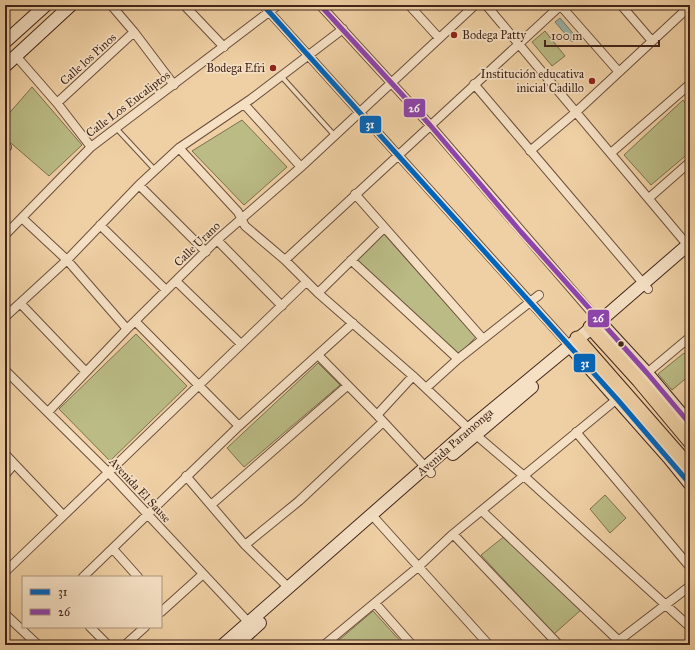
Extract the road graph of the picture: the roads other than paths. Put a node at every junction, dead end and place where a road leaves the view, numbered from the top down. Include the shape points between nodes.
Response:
1 (46, 5) edge
2 (71, 5) edge
3 (111, 5) edge
4 (184, 5) edge
5 (263, 5) edge
6 (278, 5) edge
7 (320, 5) edge
8 (409, 5) edge
9 (475, 5) edge
10 (486, 5) edge
11 (560, 5) edge
12 (621, 5) edge
13 (690, 6) edge
14 (269, 12) junction
15 (343, 29) junction
16 (134, 32) junction
17 (439, 38) junction
18 (652, 41) junction
19 (5, 42) edge
20 (519, 44) junction
21 (224, 47) junction
22 (16, 56) junction
23 (309, 56) junction
24 (5, 66) edge
25 (619, 72) junction
26 (281, 76) junction
27 (392, 83) junction
28 (474, 84) junction
29 (690, 84) edge
30 (174, 85) junction
31 (57, 103) junction
32 (244, 104) junction
33 (359, 112) junction
34 (576, 112) junction
35 (430, 125) junction
36 (115, 128) junction
37 (334, 136) junction
38 (91, 146) junction
39 (179, 148) junction
40 (530, 151) junction
41 (611, 153) junction
42 (398, 154) junction
43 (690, 162) edge
44 (301, 167) junction
45 (155, 170) junction
46 (139, 185) junction
47 (355, 194) junction
48 (649, 198) junction
49 (22, 218) junction
50 (241, 219) junction
51 (100, 225) junction
52 (384, 228) junction
53 (5, 235) edge
54 (218, 240) junction
55 (689, 247) edge
56 (206, 252) junction
57 (67, 260) junction
58 (285, 260) junction
59 (351, 260) junction
60 (176, 281) junction
61 (306, 282) junction
62 (645, 286) junction
63 (166, 290) junction
64 (318, 293) junction
65 (539, 295) dead end
66 (530, 302) junction
67 (20, 303) junction
68 (282, 306) junction
69 (5, 317) edge
70 (135, 321) junction
71 (353, 323) junction
72 (597, 327) junction
73 (127, 329) junction
74 (690, 337) edge
75 (483, 339) junction
76 (241, 344) junction
77 (575, 344) junction
78 (318, 355) junction
79 (458, 359) junction
80 (86, 372) junction
81 (647, 373) junction
82 (6, 375) edge
83 (413, 376) junction
84 (198, 386) junction
85 (347, 386) junction
86 (426, 388) junction
87 (617, 399) junction
88 (48, 412) junction
89 (377, 415) junction
90 (383, 422) junction
91 (690, 424) edge
92 (239, 426) junction
93 (472, 432) junction
94 (576, 432) junction
95 (690, 442) edge
96 (5, 454) edge
97 (14, 464) junction
98 (690, 467) edge
99 (428, 471) junction
100 (108, 472) junction
101 (5, 474) edge
102 (186, 476) junction
103 (524, 476) junction
104 (690, 484) edge
105 (210, 505) junction
106 (482, 511) junction
107 (64, 515) junction
108 (147, 515) junction
109 (374, 517) junction
110 (453, 534) junction
111 (246, 545) junction
112 (113, 549) junction
113 (418, 567) junction
114 (690, 567) edge
115 (5, 572) edge
116 (202, 575) junction
117 (84, 576) edge
118 (137, 576) edge
119 (690, 586) edge
120 (288, 587) junction
121 (375, 603) junction
122 (666, 605) junction
123 (163, 608) edge
124 (5, 614) edge
125 (251, 625) junction
126 (690, 627) edge
127 (31, 628) edge
128 (91, 628) edge
129 (144, 628) edge
130 (25, 633) junction
131 (334, 642) edge
132 (616, 643) edge
133 (38, 645) edge
134 (108, 645) edge
135 (125, 645) edge
136 (223, 645) edge
137 (236, 645) edge
138 (324, 645) edge
139 (412, 645) edge
140 (489, 645) edge
141 (559, 645) edge

1 - 19 street
2 - 22 street
3 - 16 street
4 - 21 street
5 - 14 street
6 - 14 street, Calle Los Eucaliptos
7 - 15 street
8 - 17 street
9 - 17 street, Calle Urano
10 - 20 street
11 - 20 street
11 - 25 street
12 - 18 street
13 - 18 street
14 - 21 street, Calle Los Eucaliptos
14 - 23 street
15 - 23 street
15 - 27 street
16 - 30 street
16 - 31 street, Calle los Pinos
17 - 27 street, Calle Urano
18 - 25 street
20 - 28 street
20 - 34 street
21 - 30 street, Calle Los Eucaliptos
22 - 24 street
22 - 31 street
23 - 26 street
23 - 33 street
25 - 34 street
26 - 32 street
26 - 37 lane
27 - 33 street, Calle Urano
27 - 35 street
28 - 35 street
28 - 40 street
29 - 41 street
30 - 36 street, Calle Los Eucaliptos
31 - 38 street
32 - 39 street
32 - 44 street
33 - 37 street, Calle Urano
33 - 42 street
34 - 40 street
34 - 41 street
35 - 42 street
35 - 72 street
36 - 38 street, Calle Los Eucaliptos
36 - 45 lane
37 - 44 street, Calle Urano
38 - 49 street, Calle Los Eucaliptos
39 - 45 street
39 - 50 street via 238,212
40 - 62 street
41 - 48 street
42 - 47 street
42 - 66 street
43 - 48 street
44 - 50 street, Calle Urano
45 - 46 street
46 - 51 street
46 - 56 street
47 - 52 street
47 - 58 street
48 - 55 street
49 - 53 street, Calle Los Eucaliptos
49 - 57 street
50 - 54 street, Calle Urano
50 - 58 street via 245,226
51 - 57 street
51 - 63 street
52 - 59 street
52 - 75 street
54 - 56 street, Calle Urano
54 - 68 street
55 - 62 street, Avenida Paramonga
56 - 60 street, Calle Urano
57 - 67 street
57 - 73 street
58 - 61 street
59 - 64 street
59 - 79 street
60 - 63 street, Calle Urano
60 - 76 street
61 - 64 street
61 - 68 street
62 - 72 street, Avenida Paramonga
63 - 70 street, Calle Urano
64 - 71 street
65 - 66 street
66 - 75 street
66 - 77 street
67 - 69 street
67 - 80 street
68 - 76 street
70 - 73 street, Calle Urano
70 - 84 street
71 - 78 street
71 - 83 street
72 - 77 street, Avenida Paramonga
72 - 81 street
72 - 95 main road
73 - 80 street, Calle Urano
74 - 81 street
75 - 79 street
76 - 84 street
77 - 87 street
77 - 93 street, Avenida Paramonga
77 - 98 main road
78 - 85 street
78 - 92 street
79 - 86 street
80 - 88 street, Calle Urano
81 - 91 street
82 - 88 street, Avenida El Sause
83 - 86 street
83 - 89 street
84 - 92 street
84 - 100 street
85 - 89 street
85 - 105 street
86 - 93 street
87 - 94 street
87 - 104 street
88 - 100 street, Avenida El Sause
89 - 90 street
90 - 99 street
90 - 111 street via 299,501
92 - 102 street
93 - 99 street, Avenida Paramonga
93 - 103 street
94 - 103 street
94 - 114 street
96 - 97 street
97 - 101 street
97 - 107 street
99 - 109 street, Avenida Paramonga
100 - 107 street
100 - 108 street, Avenida El Sause
102 - 105 street
102 - 108 street
103 - 106 street
103 - 122 street
105 - 111 street
106 - 110 street
106 - 132 street
107 - 115 street
108 - 112 street
108 - 116 street, Avenida El Sause
109 - 113 street
109 - 120 street, Avenida Paramonga
109 - 125 street, Avenida Paramonga
110 - 113 street
110 - 141 street
111 - 120 street
112 - 117 street
112 - 118 street
113 - 121 street
113 - 140 street
116 - 123 street
116 - 125 street, Avenida El Sause
119 - 122 street
120 - 125 street, Avenida Paramonga
121 - 131 street
121 - 139 street
122 - 126 street
122 - 132 street
124 - 130 street
125 - 136 street, Avenida Paramonga
125 - 137 street, Avenida Paramonga
127 - 130 street
128 - 134 street
129 - 135 street
130 - 133 street
131 - 138 street

